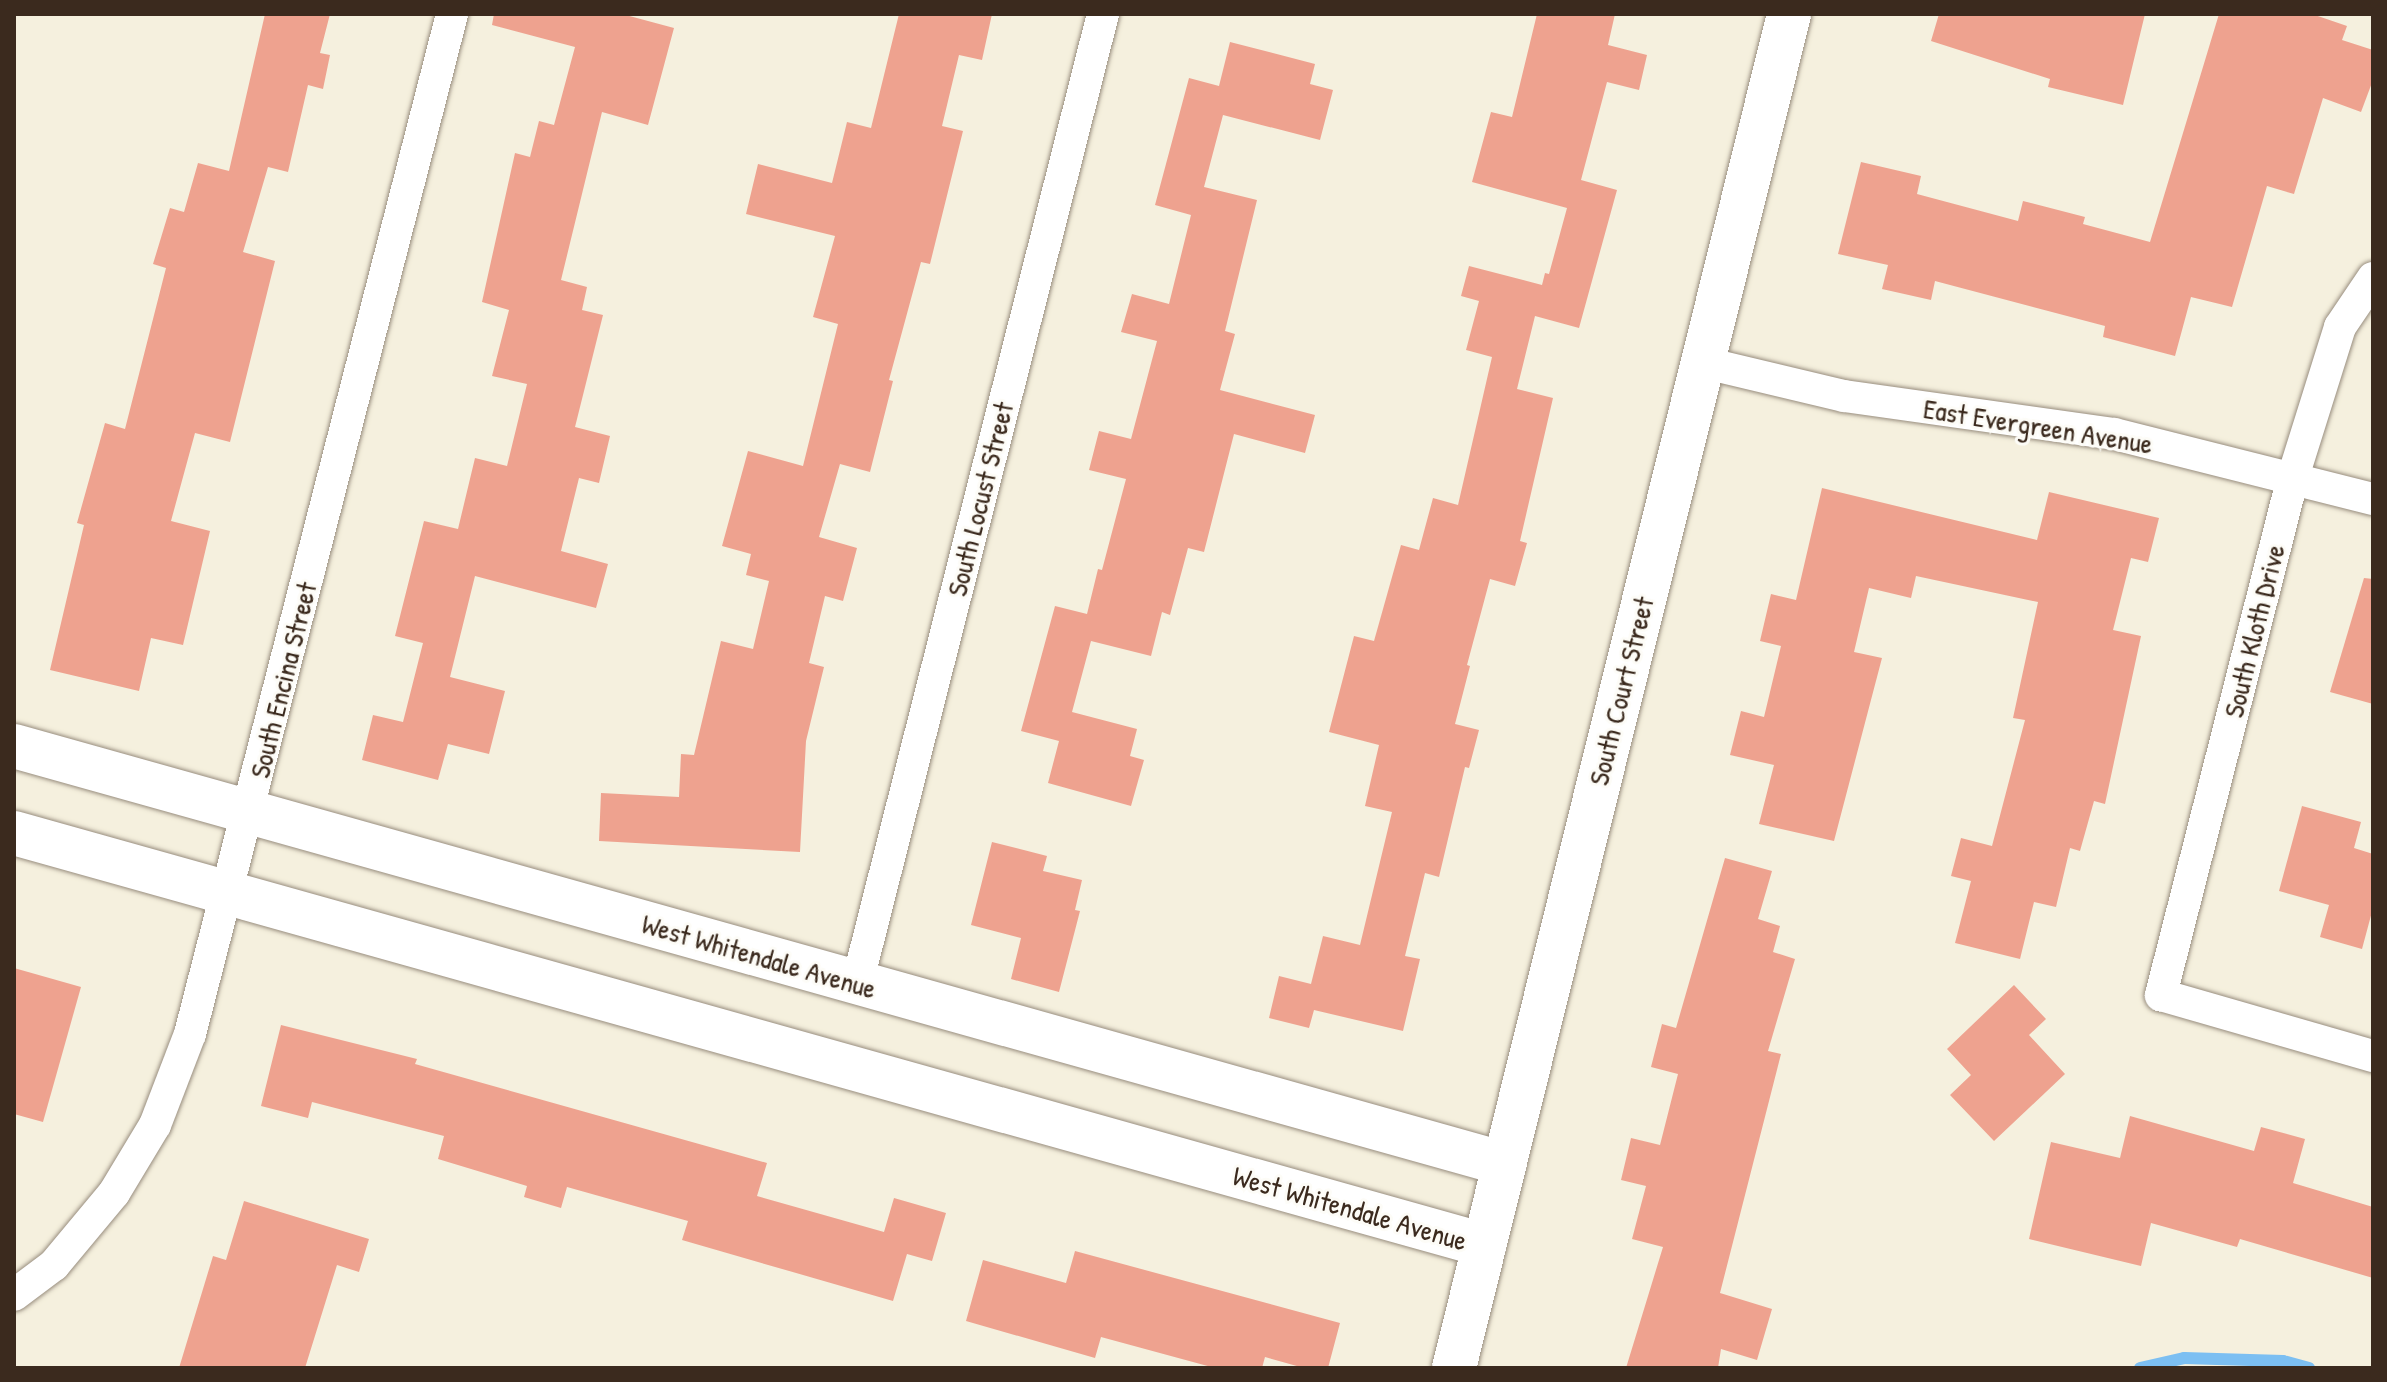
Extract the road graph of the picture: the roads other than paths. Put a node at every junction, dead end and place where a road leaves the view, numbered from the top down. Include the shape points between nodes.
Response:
1 (452, 14) edge
2 (1103, 14) edge
3 (1789, 14) edge
4 (2373, 278) edge
5 (1701, 362) junction
6 (2293, 477) junction
7 (2373, 499) edge
8 (14, 746) edge
9 (249, 814) junction
10 (14, 833) edge
11 (227, 894) junction
12 (857, 984) junction
13 (2373, 1056) edge
14 (1505, 1164) junction
15 (1484, 1245) junction
16 (14, 1295) edge
17 (1454, 1368) edge

1 - 9 street, South Encina Street
2 - 12 street, South Locust Street
3 - 5 street, South Court Street
4 - 6 street, South Kloth Drive via 2340,327
5 - 6 street, East Evergreen Avenue via 1844,396 2114,434
5 - 14 street, South Court Street
6 - 7 street, East Evergreen Avenue
6 - 13 street, South Kloth Drive via 2161,995
8 - 9 street, West Whitendale Avenue
9 - 11 street, South Encina Street
9 - 12 street, West Whitendale Avenue
10 - 11 street, West Whitendale Avenue
11 - 15 street, West Whitendale Avenue
11 - 16 street, South Encina Street via 190,1034 155,1125 114,1193 54,1265
12 - 14 street, West Whitendale Avenue
14 - 15 street, South Court Street
15 - 17 street, South Court Street

